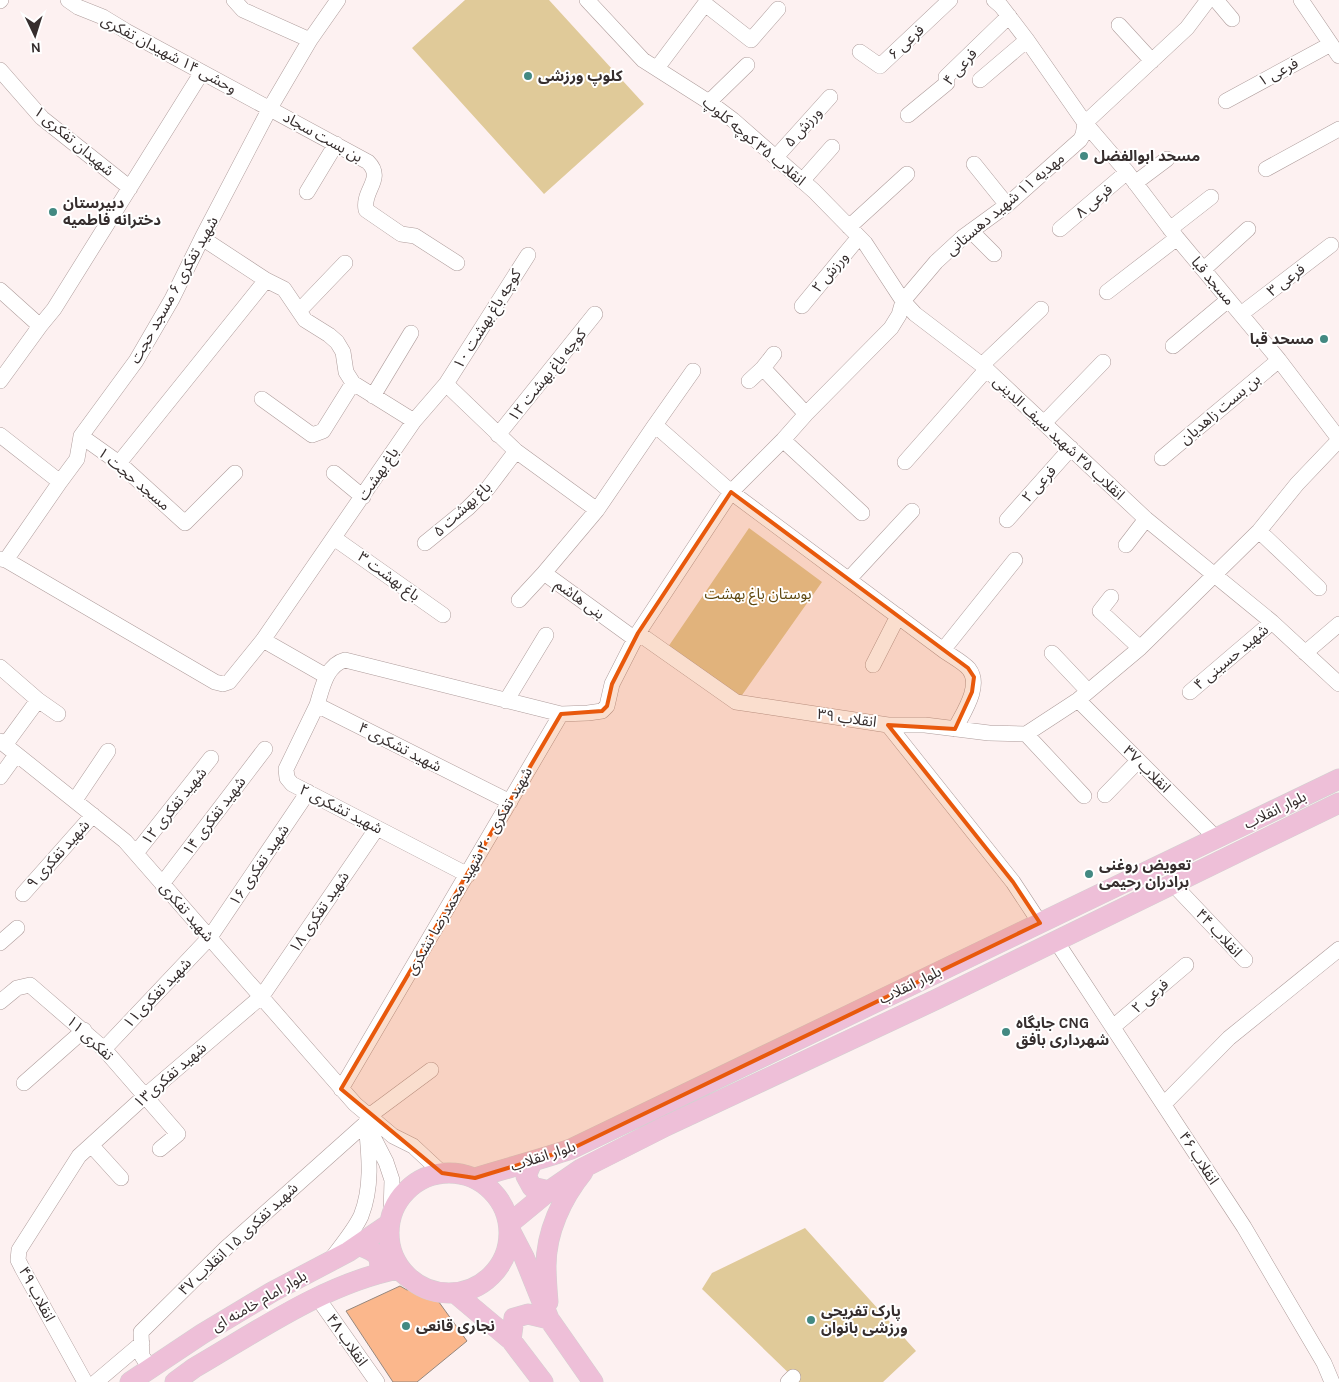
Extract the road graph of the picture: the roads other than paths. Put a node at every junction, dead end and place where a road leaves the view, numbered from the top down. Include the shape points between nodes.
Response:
1 (68, 0) edge
2 (234, 0) edge
3 (338, 0) edge
4 (587, 0) edge
5 (950, 0) edge
6 (994, 0) edge
7 (1208, 0) edge
8 (1216, 0) edge
9 (1301, 0) edge
10 (707, 2) edge
11 (778, 9) dead end
12 (1009, 16) junction
13 (1232, 19) dead end
14 (1119, 25) dead end
15 (310, 40) junction
16 (1027, 40) junction
17 (1335, 50) edge
18 (860, 52) dead end
19 (1152, 61) junction
20 (747, 65) dead end
21 (657, 68) junction
22 (0, 70) edge
23 (202, 72) junction
24 (980, 80) dead end
25 (830, 97) dead end
26 (1226, 101) dead end
27 (709, 102) junction
28 (270, 108) junction
29 (908, 115) dead end
30 (1085, 124) junction
31 (1339, 128) edge
32 (336, 144) junction
33 (832, 147) dead end
34 (776, 157) junction
35 (1167, 158) dead end
36 (974, 164) dead end
37 (1266, 169) dead end
38 (907, 174) dead end
39 (1131, 178) junction
40 (802, 181) junction
41 (130, 188) junction
42 (307, 192) dead end
43 (1212, 197) dead end
44 (1008, 205) junction
45 (1060, 229) dead end
46 (1248, 230) dead end
47 (971, 231) junction
48 (854, 232) junction
49 (1174, 233) junction
50 (202, 238) junction
51 (1332, 245) dead end
52 (994, 254) dead end
53 (528, 255) dead end
54 (345, 263) dead end
55 (457, 263) dead end
56 (1204, 269) junction
57 (266, 280) junction
58 (0, 290) edge
59 (1108, 292) dead end
60 (1228, 300) junction
61 (903, 302) junction
62 (802, 306) dead end
63 (1041, 309) dead end
64 (299, 310) junction
65 (595, 314) dead end
66 (1241, 314) junction
67 (40, 326) junction
68 (411, 333) dead end
69 (1173, 346) dead end
70 (774, 354) dead end
71 (1279, 360) junction
72 (1103, 362) dead end
73 (763, 368) junction
74 (984, 368) junction
75 (693, 371) dead end
76 (0, 381) edge
77 (749, 381) dead end
78 (353, 383) junction
79 (446, 384) junction
80 (373, 396) junction
81 (262, 399) dead end
82 (806, 414) junction
83 (414, 421) junction
84 (1044, 423) junction
85 (655, 425) junction
86 (0, 435) edge
87 (498, 435) junction
88 (81, 436) junction
89 (1339, 439) edge
90 (783, 440) junction
91 (1071, 448) junction
92 (516, 450) junction
93 (1162, 458) dead end
94 (906, 462) dead end
95 (118, 463) junction
96 (235, 473) dead end
97 (334, 473) dead end
98 (60, 482) junction
99 (731, 492) junction
100 (363, 496) junction
101 (597, 510) junction
102 (912, 511) dead end
103 (862, 513) dead end
104 (1146, 519) junction
105 (1006, 520) dead end
106 (1259, 531) junction
107 (334, 538) junction
108 (425, 543) dead end
109 (1126, 545) dead end
110 (3, 560) edge
111 (1015, 560) dead end
112 (544, 573) junction
113 (1214, 575) junction
114 (849, 579) junction
115 (1319, 588) dead end
116 (1111, 598) dead end
117 (519, 600) dead end
118 (443, 615) dead end
119 (898, 616) junction
120 (1272, 622) junction
121 (1339, 624) edge
122 (546, 635) dead end
123 (636, 636) junction
124 (263, 640) junction
125 (1140, 648) junction
126 (943, 650) junction
127 (1052, 653) dead end
128 (1305, 653) junction
129 (873, 666) dead end
130 (0, 667) edge
131 (326, 676) junction
132 (1339, 684) edge
133 (1190, 692) dead end
134 (1083, 696) junction
135 (38, 700) junction
136 (506, 701) junction
137 (317, 705) junction
138 (58, 714) dead end
139 (562, 714) junction
140 (888, 724) junction
141 (956, 729) junction
142 (1026, 734) junction
143 (7, 747) edge
144 (265, 749) dead end
145 (108, 751) dead end
146 (212, 758) dead end
147 (1138, 760) junction
148 (0, 777) edge
149 (1339, 779) edge
150 (308, 792) junction
151 (1105, 795) dead end
152 (1305, 795) junction
153 (1084, 796) dead end
154 (75, 800) junction
155 (510, 802) junction
156 (1339, 803) edge
157 (93, 815) junction
158 (1315, 815) junction
159 (1260, 817) junction
160 (377, 828) junction
161 (1268, 837) junction
162 (1216, 838) junction
163 (136, 853) junction
164 (468, 875) junction
165 (162, 884) junction
166 (1173, 884) junction
167 (23, 894) dead end
168 (1040, 923) junction
169 (17, 928) dead end
170 (210, 937) junction
171 (1056, 941) junction
172 (0, 943) edge
173 (1339, 950) edge
174 (1245, 960) dead end
175 (1186, 965) dead end
176 (262, 996) junction
177 (0, 1002) edge
178 (1114, 1027) junction
179 (84, 1030) junction
180 (104, 1049) junction
181 (431, 1070) dead end
182 (24, 1083) dead end
183 (341, 1089) junction
184 (146, 1096) junction
185 (1164, 1104) junction
186 (368, 1120) junction
187 (92, 1146) junction
188 (160, 1149) dead end
189 (80, 1156) joint
190 (532, 1162) junction
191 (590, 1164) junction
192 (442, 1173) junction
193 (121, 1178) dead end
194 (475, 1178) junction
195 (549, 1191) junction
196 (390, 1219) junction
197 (509, 1227) junction
198 (358, 1245) junction
199 (329, 1262) junction
200 (379, 1273) junction
201 (419, 1285) junction
202 (454, 1293) junction
203 (317, 1298) junction
204 (548, 1319) junction
205 (511, 1340) junction
206 (142, 1343) junction
207 (150, 1368) junction
208 (85, 1382) edge
209 (96, 1382) edge
210 (130, 1382) edge
211 (175, 1382) edge
212 (377, 1382) edge
213 (543, 1382) edge
214 (593, 1382) edge
215 (1332, 1382) edge

1 - 23 street, وحشی ۱۴ شهیدان تفکری
2 - 15 street via 243,10
3 - 15 street, شهید تفکری ۶ مسجد حجت
4 - 21 street, انقلاب ۳۵ کوچه کلوپ via 643,60
5 - 18 street, فرعی ۶ via 880,66
6 - 12 street, مسجد قبا
7 - 19 street, مهدیه ۱۱ شهید دهستانی via 1187,28
8 - 13 street
9 - 17 street
10 - 11 street via 751,40
10 - 21 street
12 - 16 street, مسجد قبا
12 - 29 street, فرعی ۴ via 946,77 947,83
14 - 19 street
15 - 28 street, شهید تفکری ۶ مسجد حجت
16 - 24 street
16 - 30 street, مسجد قبا
17 - 26 street, فرعی ۱
19 - 30 street, مهدیه ۱۱ شهید دهستانی
20 - 27 street
21 - 27 street, انقلاب ۳۵ کوچه کلوپ
22 - 41 street, شهیدان تفکری ۱ via 42,118
23 - 28 street, وحشی ۱۴ شهیدان تفکری
23 - 41 street
25 - 34 street, ورزش ۵
27 - 34 street, انقلاب ۳۵ کوچه کلوپ
28 - 32 street, بن بست سجاد
28 - 50 street, شهید تفکری ۶ مسجد حجت
30 - 39 street, مسجد قبا
30 - 44 street, مهدیه ۱۱ شهید دهستانی via 1080,140
31 - 37 street
32 - 42 street
32 - 55 street, بن بست سجاد via 373,168 375,177 366,199 366,210 401,234 415,236
33 - 40 street
34 - 40 street, انقلاب ۳۵ کوچه کلوپ
35 - 39 street, فرعی ۸
36 - 44 street
38 - 48 street, ورزش ۲
39 - 45 street, فرعی ۸
39 - 49 street, مسجد قبا
40 - 48 street, انقلاب ۳۵ کوچه کلوپ
41 - 67 street
43 - 49 street
44 - 47 street, مهدیه ۱۱ شهید دهستانی
46 - 56 street
47 - 52 street
47 - 61 street, مهدیه ۱۱ شهید دهستانی via 936,262
48 - 61 street, انقلاب ۳۵ کوچه کلوپ
48 - 62 street, ورزش ۲
49 - 56 street, مسجد قبا
49 - 59 street
50 - 57 street
50 - 88 street, شهید تفکری ۶ مسجد حجت via 136,361
51 - 66 street, فرعی ۳
53 - 79 street, کوچه باغ بهشت ۱۰
54 - 64 street
56 - 60 street, مسجد قبا
57 - 64 street via 284,289
57 - 95 street
58 - 67 street
60 - 66 street, مسجد قبا
60 - 69 street
61 - 74 street, انقلاب ۳۵ شهید سیف الدینی
61 - 82 street via 891,328
63 - 74 street
64 - 78 street via 305,320 337,342 343,352 346,372
65 - 87 street, کوچه باغ بهشت ۱۲
66 - 71 street, مسجد قبا
67 - 76 street
68 - 80 street
70 - 73 street
71 - 89 street, مسجد قبا
71 - 93 street, بن بست زاهدیان
72 - 84 street
73 - 77 street
73 - 82 street
74 - 84 street, انقلاب ۳۵ شهید سیف الدینی
74 - 94 street
75 - 85 street
78 - 80 street
78 - 81 street via 324,432 318,434 312,435
79 - 83 street, باغ بهشت
79 - 87 street
80 - 83 street
82 - 90 street
83 - 100 street, باغ بهشت
84 - 91 street, انقلاب ۳۵ شهید سیف الدینی
85 - 99 street
85 - 101 street
86 - 98 street
87 - 92 street
88 - 95 street, مسجد حجت ۱
88 - 98 street, شهید تفکری ۶ مسجد حجت via 77,459
89 - 106 street
90 - 99 street
90 - 103 street
91 - 104 street, انقلاب ۳۵ شهید سیف الدینی
91 - 105 street, فرعی ۲
92 - 101 street
92 - 108 street, باغ بهشت ۵ via 488,488
95 - 96 street, مسجد حجت ۱ via 185,524
97 - 100 street
98 - 110 street, شهید تفکری ۶ مسجد حجت
99 - 114 street
99 - 123 street
100 - 107 street, باغ بهشت
101 - 112 street, بنی هاشم
102 - 114 street
104 - 109 street
104 - 113 street, انقلاب ۳۵ شهید سیف الدینی
106 - 113 street
106 - 115 street
107 - 118 street, باغ بهشت ۳
107 - 124 street, باغ بهشت
110 - 124 street, باغ بهشت via 215,682 229,682
111 - 126 street
112 - 117 street
112 - 123 street, بنی هاشم
113 - 120 street, انقلاب ۳۵ شهید سیف الدینی
113 - 125 street
114 - 119 street
116 - 125 street via 1100,611
119 - 126 street
119 - 129 street
120 - 128 street, انقلاب ۳۵ شهید سیف الدینی
120 - 133 street, شهید حسینی ۴
121 - 128 street
122 - 136 street
123 - 139 street via 612,684 607,706 602,711 588,714
123 - 140 street, انقلاب ۳۹ via 736,702
124 - 131 street
125 - 134 street
126 - 141 street via 968,668 974,678 972,692
127 - 134 street, انقلاب ۳۷
128 - 132 street, انقلاب ۳۵ شهید سیف الدینی
130 - 135 street
131 - 136 street via 345,660
131 - 137 street
134 - 142 street
134 - 147 street, انقلاب ۳۷
135 - 138 street
135 - 143 street
136 - 139 street
137 - 150 street, شهید تشکری ۲ via 286,770 292,784
137 - 155 street, شهید تشکری ۴
139 - 155 street, شهید تفکری ۲۰ شهید محمدرضا تشکری
140 - 141 street
140 - 168 street, انقلاب ۳۹ via 1013,882
141 - 142 street
142 - 153 street
143 - 148 street
143 - 154 street, شهید تفکری
144 - 165 street, شهید تفکری ۱۴
145 - 154 street
146 - 163 street, شهید تفکری ۱۲
147 - 151 street
147 - 162 street, انقلاب ۳۷
149 - 152 main road, بلوار انقلاب
150 - 160 street, شهید تشکری ۲
150 - 170 street, شهید تفکری ۱۶
152 - 158 main road via 1294,804 1296,814 1301,817
152 - 159 main road, بلوار انقلاب
154 - 157 street, شهید تفکری
155 - 164 street, شهید تفکری ۲۰ شهید محمدرضا تشکری
156 - 158 main road, بلوار انقلاب
157 - 163 street, شهید تفکری
157 - 167 street, شهید تفکری ۹
158 - 161 main road, بلوار انقلاب
159 - 161 main road via 1274,818 1277,823 1278,827
159 - 162 main road, بلوار انقلاب
160 - 164 street, شهید تشکری ۲
160 - 176 street, شهید تفکری ۱۸
161 - 166 main road, بلوار انقلاب
162 - 168 main road, بلوار انقلاب
163 - 165 street, شهید تفکری
164 - 183 street, شهید تفکری ۲۰ شهید محمدرضا تشکری
165 - 170 street, شهید تفکری
166 - 171 main road, بلوار انقلاب
166 - 174 street, انقلاب ۴۴
168 - 190 main road, بلوار انقلاب via 571,1148
169 - 172 street
170 - 176 street, شهید تفکری
170 - 180 street, شهید تفکری۱۱
171 - 178 street, انقلاب ۴۶
171 - 191 main road, بلوار انقلاب
173 - 185 street via 1229,1038
175 - 178 street, فرعی ۲
176 - 183 street, شهید تفکری
176 - 184 street, شهید تفکری۱۳
177 - 179 street, تفکری ۱۱ via 17,988 30,985
178 - 185 street, انقلاب ۴۶
179 - 180 street, تفکری ۱۱
179 - 182 street
180 - 184 street, تفکری ۱۱
181 - 186 street
183 - 186 street, شهید تفکری
184 - 187 street, شهید تفکری۱۳
184 - 188 street via 178,1134
185 - 215 street, انقلاب ۴۶ via 1244,1227
186 - 192 street, شهید تفکری via 413,1146
186 - 196 street via 392,1180
186 - 199 street via 369,1188 360,1216
186 - 206 street, شهید تفکری ۱۵ انقلاب ۴۷ via 226,1248 141,1332
187 - 189 street, شهید تفکری۱۳
187 - 193 street
189 - 208 street, انقلاب ۴۹ via 18,1255 22,1268
190 - 194 main road, بلوار انقلاب
190 - 195 main road via 526,1176 532,1187
191 - 195 main road, بلوار انقلاب
191 - 204 main road via 573,1184 550,1235 546,1264
192 - 194 main road
192 - 196 main road via 425,1177 411,1186 399,1199
194 - 197 main road via 503,1205
195 - 197 main road, بلوار انقلاب
196 - 198 main road, بلوار امام خامنه ای
196 - 201 main road via 389,1242 394,1259
197 - 202 main road via 507,1248 500,1265 488,1279
197 - 204 main road
198 - 199 main road, بلوار امام خامنه ای
198 - 200 main road via 375,1252 381,1261
199 - 207 main road, بلوار امام خامنه ای via 272,1292
200 - 201 main road, بلوار امام خامنه ای via 398,1270
200 - 203 main road, بلوار امام خامنه ای
201 - 202 main road via 436,1292
202 - 205 main road
203 - 211 main road, بلوار امام خامنه ای
203 - 212 street, انقلاب ۴۸
204 - 205 main road via 528,1314 514,1318
204 - 214 main road
205 - 213 main road
206 - 207 street via 142,1356
206 - 209 street
207 - 210 main road, بلوار امام خامنه ای

